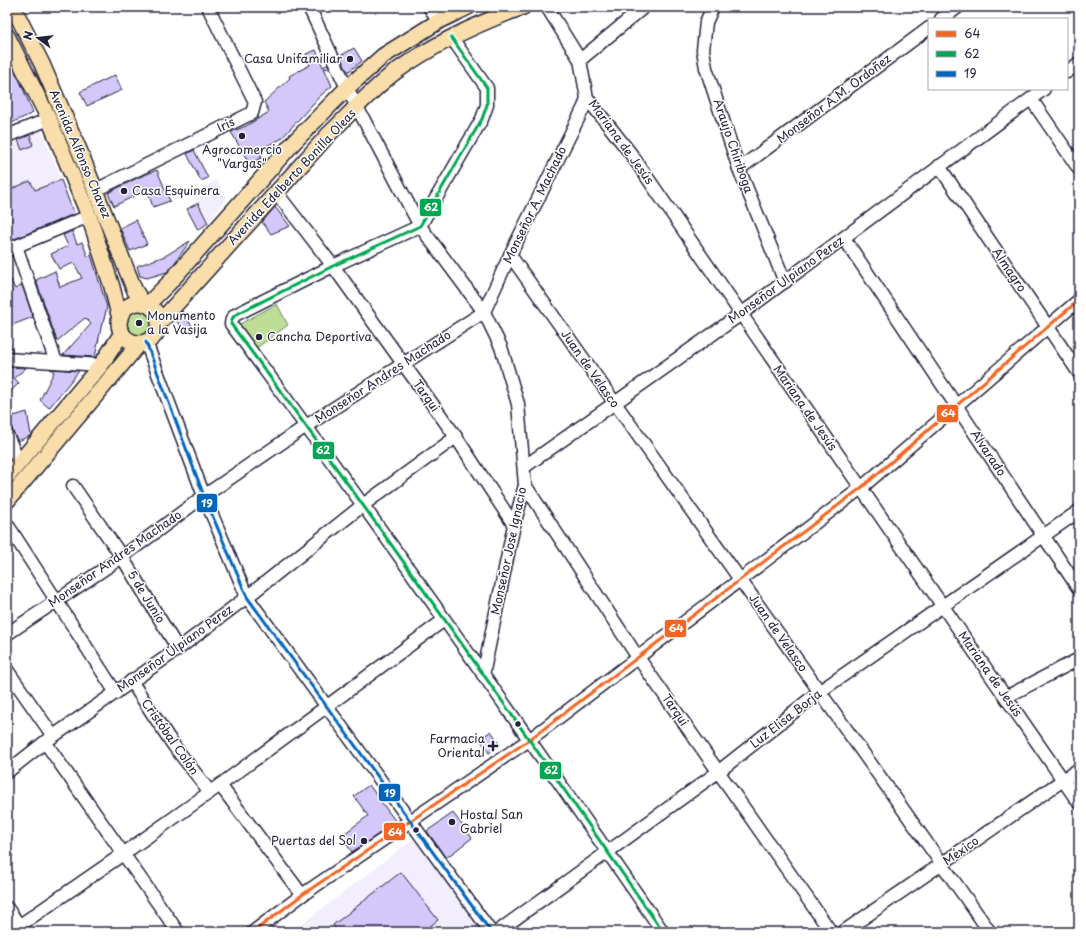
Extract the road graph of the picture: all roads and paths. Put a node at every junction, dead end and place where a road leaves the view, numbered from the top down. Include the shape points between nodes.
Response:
1 (13, 7) edge
2 (208, 7) edge
3 (309, 7) edge
4 (429, 7) edge
5 (468, 7) edge
6 (523, 7) edge
7 (547, 7) edge
8 (644, 7) edge
9 (714, 7) edge
10 (958, 7) edge
11 (943, 18) edge
12 (438, 21) junction
13 (928, 29) edge
14 (7, 36) edge
15 (451, 37) junction
16 (580, 60) junction
17 (1079, 63) edge
18 (1068, 71) edge
19 (347, 88) junction
20 (1043, 90) edge
21 (587, 98) junction
22 (1030, 99) junction
23 (357, 106) junction
24 (49, 119) junction
25 (7, 136) edge
26 (939, 166) junction
27 (1079, 169) edge
28 (739, 170) junction
29 (96, 190) junction
30 (276, 192) junction
31 (90, 216) junction
32 (420, 226) junction
33 (844, 238) junction
34 (11, 248) edge
35 (510, 256) junction
36 (333, 266) junction
37 (132, 282) junction
38 (785, 282) junction
39 (168, 284) junction
40 (114, 292) junction
41 (1079, 300) edge
42 (144, 303) junction
43 (484, 312) junction
44 (741, 314) junction
45 (160, 322) junction
46 (121, 326) junction
47 (1048, 327) junction
48 (143, 343) junction
49 (7, 359) edge
50 (56, 362) junction
51 (104, 362) junction
52 (403, 364) junction
53 (1079, 373) edge
54 (615, 403) junction
55 (956, 406) junction
56 (306, 426) junction
57 (7, 435) edge
58 (456, 437) junction
59 (19, 463) junction
60 (524, 467) junction
61 (7, 477) edge
62 (525, 485) junction
63 (73, 486) dead end
64 (860, 488) junction
65 (204, 496) junction
66 (7, 501) edge
67 (363, 505) junction
68 (1079, 511) edge
69 (7, 524) edge
70 (514, 525) junction
71 (1043, 536) junction
72 (122, 557) junction
73 (740, 579) junction
74 (1079, 589) edge
75 (247, 597) junction
76 (56, 600) junction
77 (943, 606) junction
78 (444, 620) junction
79 (7, 634) edge
80 (178, 648) junction
81 (637, 656) junction
82 (1079, 659) edge
83 (7, 670) edge
84 (483, 675) junction
85 (131, 682) junction
86 (819, 692) junction
87 (116, 693) junction
88 (1006, 698) junction
89 (326, 706) junction
90 (49, 739) junction
91 (529, 740) junction
92 (1079, 769) edge
93 (7, 772) edge
94 (718, 772) junction
95 (1063, 780) junction
96 (215, 789) junction
97 (1079, 803) edge
98 (410, 820) junction
99 (608, 852) junction
100 (123, 854) junction
101 (942, 864) junction
102 (302, 895) junction
103 (7, 908) edge
104 (18, 930) edge
105 (178, 932) edge
106 (253, 932) edge
107 (491, 932) edge
108 (497, 932) edge
109 (663, 932) edge
110 (831, 932) edge
111 (843, 932) edge
112 (990, 932) edge

1 - 29 main road, Avenida Alfonso Chavez via 42,64
2 - 29 street, Iris via 255,102 252,113
3 - 19 street, Monseñor Jose Ignacio
4 - 12 street
5 - 12 main road, Avenida Edelberto Bonilla Oleas
6 - 15 main road, Avenida Edelberto Bonilla Oleas via 496,16
7 - 16 street, Mariana de Jesús
8 - 16 street
9 - 28 street, Araujo Chiriboga via 706,22 703,50 706,68
10 - 11 street
12 - 19 main road, Avenida Edelberto Bonilla Oleas via 383,56
13 - 28 street, Monseñor A.M. Ordoñez
14 - 24 main road, Avenida Alfonso Chavez
15 - 23 main road, Avenida Edelberto Bonilla Oleas via 395,72
15 - 32 street via 487,88 487,105 482,119
16 - 21 street, Mariana de Jesús
17 - 18 street
19 - 23 street, Monseñor Jose Ignacio
19 - 39 main road, Avenida Edelberto Bonilla Oleas via 294,142
20 - 22 street, Monseñor Ulpiano Perez
21 - 35 street, Monseñor A. Machado
21 - 44 street, Mariana de Jesús via 631,154
22 - 26 street, Monseñor Ulpiano Perez
22 - 27 street
23 - 30 main road, Avenida Edelberto Bonilla Oleas
23 - 32 street, Monseñor Jose Ignacio
24 - 25 street
24 - 31 main road, Avenida Alfonso Chavez
26 - 33 street, Monseñor Ulpiano Perez
26 - 47 street, Almagro
28 - 38 street, Araujo Chiriboga
29 - 37 main road, Avenida Alfonso Chavez
30 - 36 street, Tarqui
30 - 45 main road, Avenida Edelberto Bonilla Oleas
31 - 34 street
31 - 40 main road, Avenida Alfonso Chavez
32 - 36 street
32 - 43 street, Monseñor Jose Ignacio
33 - 38 street, Monseñor Ulpiano Perez
33 - 55 street, Alvarado
34 - 50 street
35 - 43 street, Monseñor A. Machado
35 - 54 street, Juan de Velasco
36 - 52 street, Tarqui
36 - 56 street via 235,315 231,324
37 - 39 main road via 147,292 155,292
37 - 42 main road, Avenida Alfonso Chavez
38 - 44 street, Monseñor Ulpiano Perez
39 - 42 main road, Avenida Edelberto Bonilla Oleas via 150,302
40 - 46 main road, Avenida Alfonso Chavez
40 - 51 main road via 113,321
41 - 47 street
42 - 45 main road via 156,311
42 - 46 main road via 126,308
43 - 52 street, Monseñor Andres Machado
43 - 60 street, Monseñor Jose Ignacio via 501,347 518,404
44 - 54 street, Monseñor Ulpiano Perez
44 - 64 street, Mariana de Jesús
45 - 48 main road via 155,336
46 - 48 main road via 130,341
46 - 51 main road
47 - 53 street, Almagro
47 - 55 street
48 - 65 street
48 - 66 main road
49 - 50 street
50 - 51 street
51 - 59 main road
52 - 56 street, Monseñor Andres Machado
52 - 58 street, Tarqui
54 - 60 street, Monseñor Ulpiano Perez
54 - 73 street, Juan de Velasco
55 - 64 street
55 - 71 street, Alvarado
56 - 65 street, Monseñor Andres Machado
56 - 67 street
57 - 59 street
58 - 67 street, Monseñor Ulpiano Perez
58 - 70 street, Tarqui
59 - 61 main road
60 - 62 street, Monseñor Jose Ignacio
62 - 70 street, Monseñor Jose Ignacio
62 - 81 street, Tarqui
63 - 72 street, 5 de Junio
64 - 73 street
64 - 77 street, Mariana de Jesús
65 - 72 street, Monseñor Andres Machado
65 - 75 street
67 - 75 street, Monseñor Ulpiano Perez
67 - 78 street
68 - 71 street, Luz Elisa Borja
69 - 76 street
70 - 84 street, Monseñor Jose Ignacio
71 - 74 street, Alvarado
71 - 77 street, Luz Elisa Borja
72 - 76 street, Monseñor Andres Machado
72 - 80 street, 5 de Junio
73 - 81 street
73 - 86 street, Juan de Velasco
75 - 80 street, Monseñor Ulpiano Perez
75 - 89 street
76 - 79 street, Monseñor Andres Machado
76 - 87 street
77 - 86 street, Luz Elisa Borja
77 - 88 street, Mariana de Jesús
78 - 84 street
78 - 89 street
80 - 85 street, Monseñor Ulpiano Perez
81 - 91 street
81 - 94 street, Tarqui
82 - 88 street
83 - 90 street
84 - 91 street
85 - 87 street, Monseñor Ulpiano Perez
85 - 96 street, Cristóbal Colón via 174,746
86 - 94 street, Luz Elisa Borja
86 - 101 street, Juan de Velasco
87 - 90 street, Monseñor Ulpiano Perez
88 - 95 street, Mariana de Jesús
89 - 96 street
89 - 98 street
90 - 93 street, Monseñor Ulpiano Perez
90 - 100 street
91 - 98 street
91 - 99 street
92 - 95 street, México
94 - 99 street, Luz Elisa Borja
94 - 110 street, Tarqui
95 - 97 street, Mariana de Jesús
95 - 101 street, México
96 - 100 street
96 - 102 street, Cristóbal Colón
98 - 102 street
98 - 107 street
99 - 108 street, Luz Elisa Borja
99 - 109 street
100 - 104 street
100 - 105 street
101 - 111 street, México
101 - 112 street, Juan de Velasco
102 - 106 street
103 - 104 street

